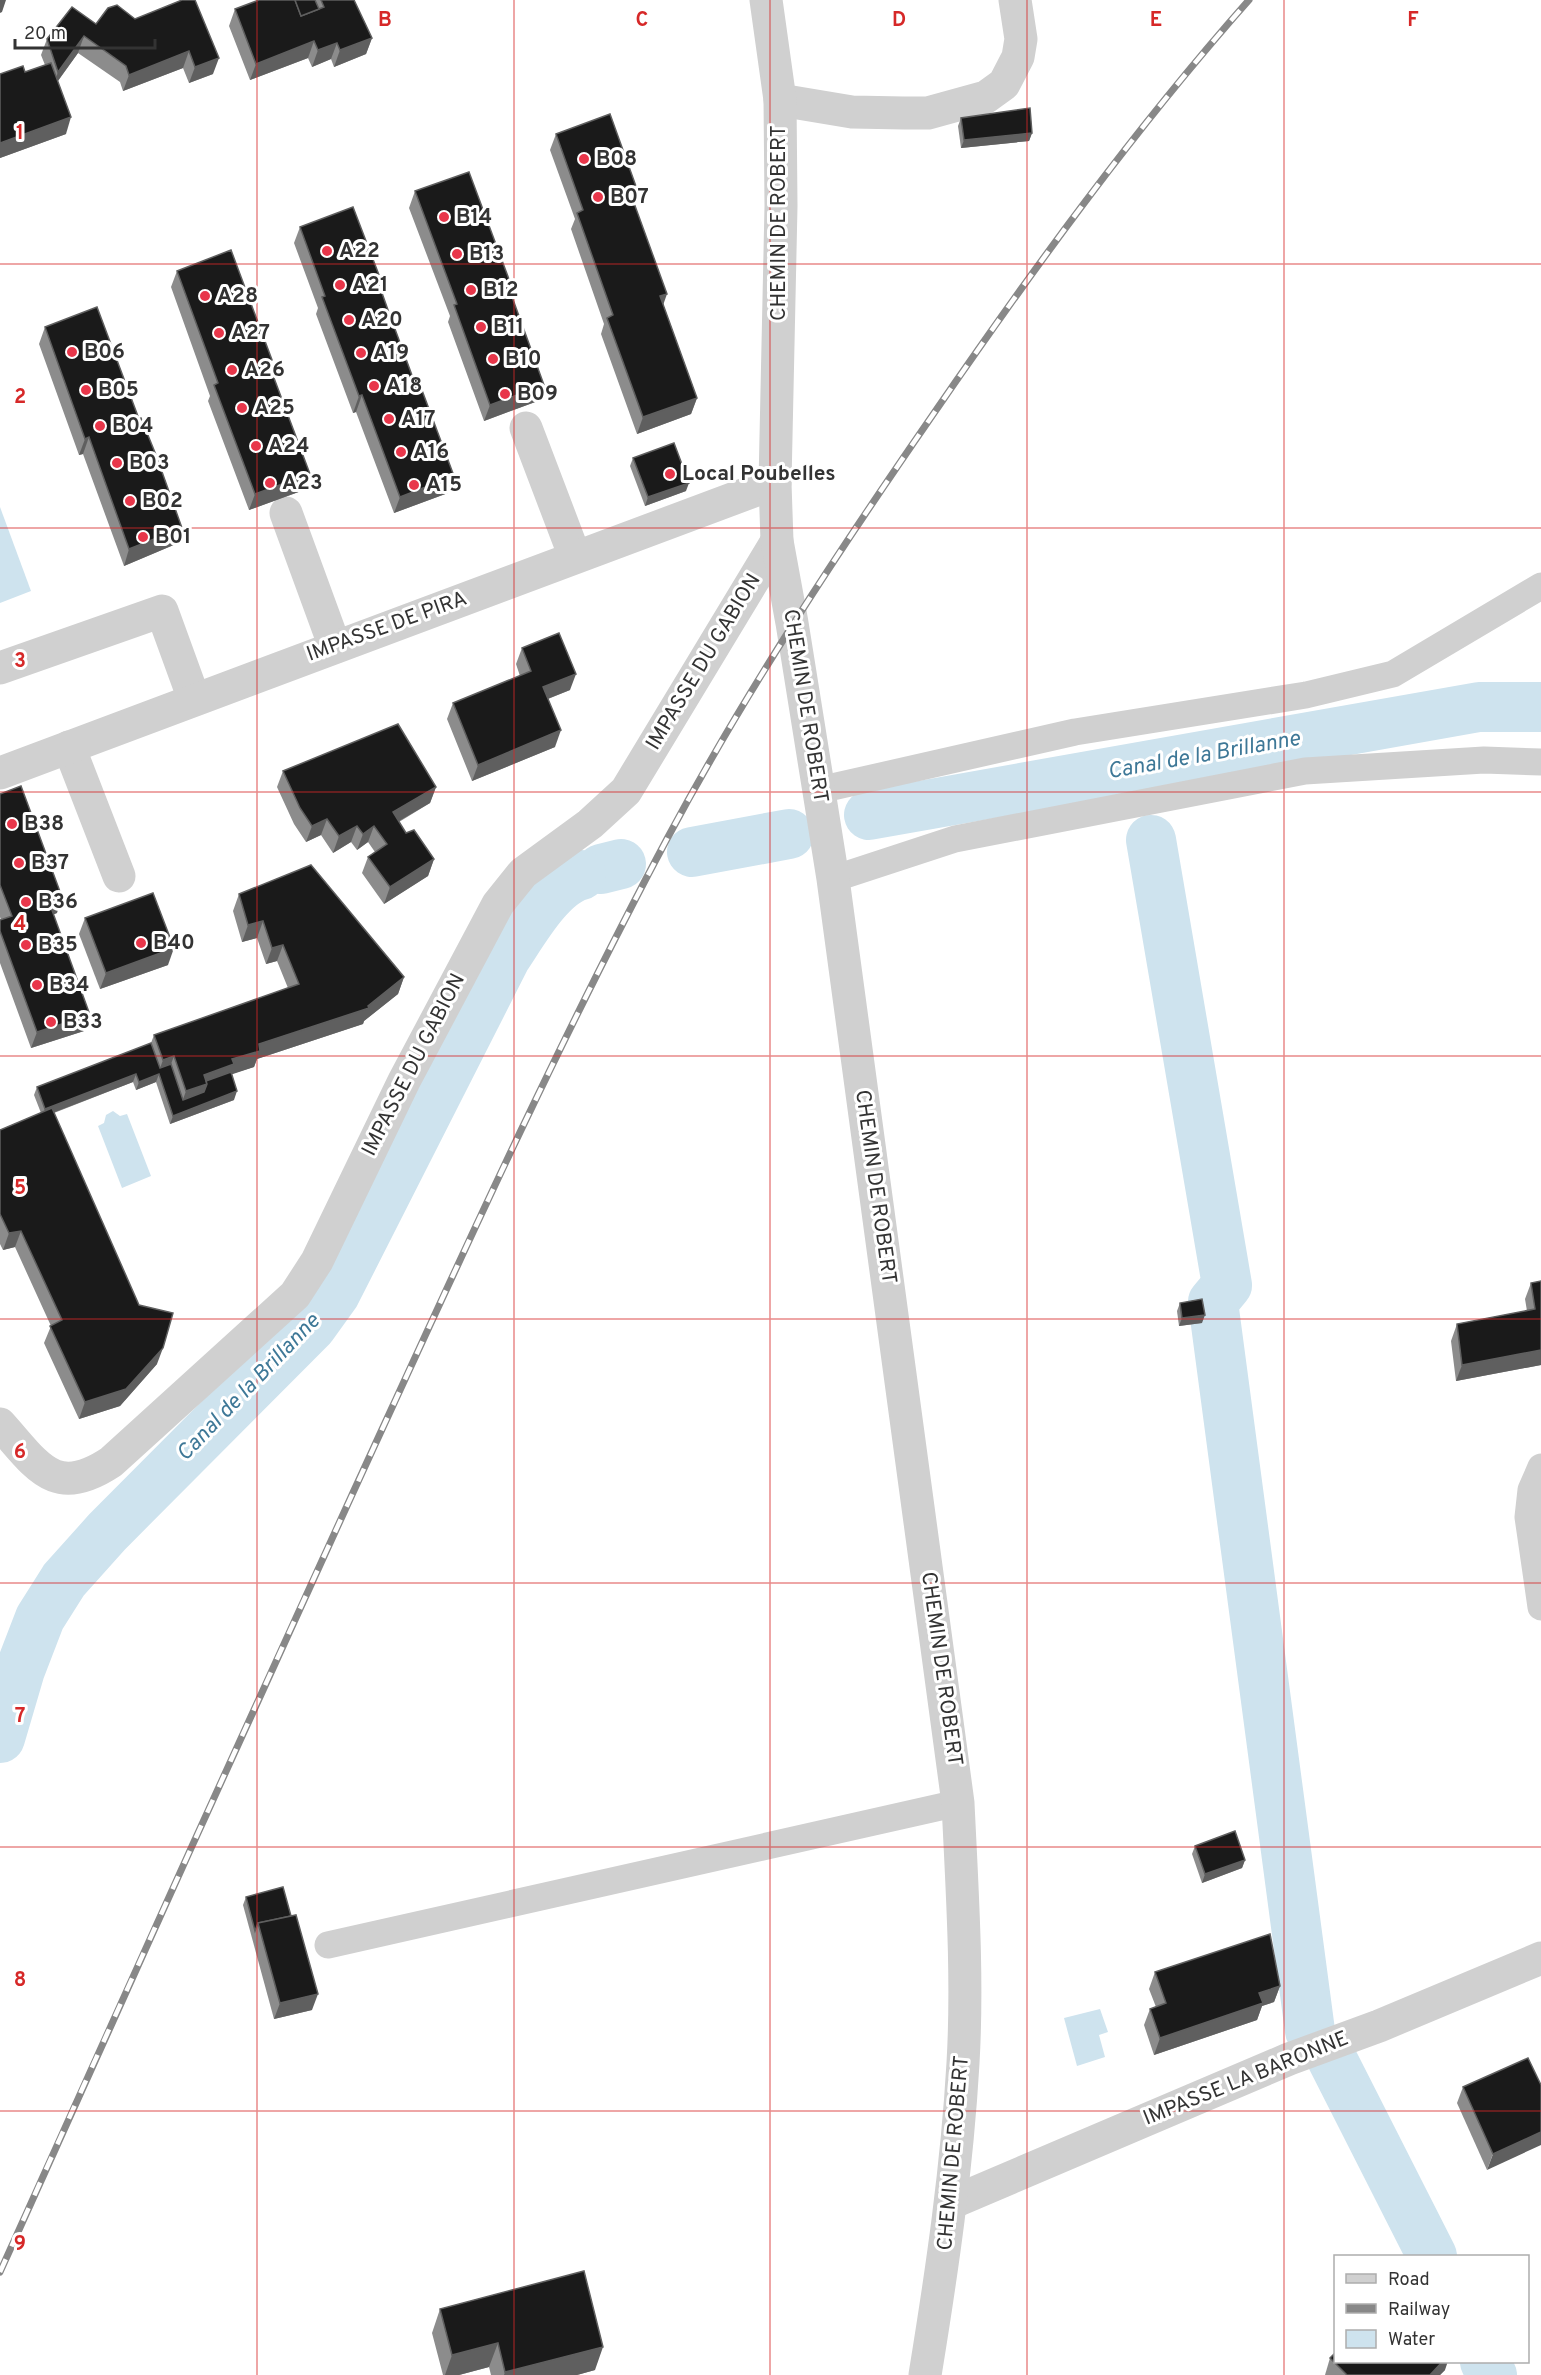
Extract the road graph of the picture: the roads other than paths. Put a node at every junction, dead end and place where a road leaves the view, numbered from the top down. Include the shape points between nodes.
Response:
1 (766, 0) edge
2 (1015, 0) edge
3 (780, 100) junction
4 (526, 428) dead end
5 (774, 483) junction
6 (286, 513) dead end
7 (777, 541) junction
8 (575, 557) junction
9 (1541, 586) edge
10 (335, 647) junction
11 (0, 668) edge
12 (194, 699) junction
13 (69, 747) junction
14 (1541, 762) edge
15 (0, 773) edge
16 (819, 790) junction
17 (119, 876) dead end
18 (833, 879) junction
19 (0, 1424) edge
20 (1541, 1467) edge
21 (1541, 1607) edge
22 (958, 1803) junction
23 (328, 1945) dead end
24 (1541, 1958) edge
25 (951, 2203) junction
26 (925, 2375) edge

1 - 3 street, CHEMIN DE ROBERT
2 - 3 street via 1021,39 1018,57 1004,84 986,97 928,113 852,112
3 - 5 street, CHEMIN DE ROBERT via 782,206
4 - 8 street
5 - 7 street, CHEMIN DE ROBERT
5 - 8 street, IMPASSE DE PIRA
6 - 10 street
7 - 16 street, CHEMIN DE ROBERT
7 - 19 street, IMPASSE DU GABION via 626,791 590,824 515,880 498,904 404,1081 317,1261 295,1295 111,1462 84,1476 61,1479 51,1475
8 - 10 street, IMPASSE DE PIRA
9 - 16 lane via 1393,674 1306,694 1075,732
10 - 12 street, IMPASSE DE PIRA
11 - 12 street via 162,611
12 - 13 street, IMPASSE DE PIRA
13 - 15 street, IMPASSE DE PIRA
13 - 17 street
14 - 18 lane via 1484,760 1305,771 955,839
16 - 18 street, CHEMIN DE ROBERT
18 - 22 street, CHEMIN DE ROBERT
20 - 21 lane via 1531,1490 1528,1517
22 - 23 lane
22 - 25 street, CHEMIN DE ROBERT via 963,1903 963,2061
24 - 25 street, IMPASSE LA BARONNE via 1289,2059
25 - 26 street, CHEMIN DE ROBERT

